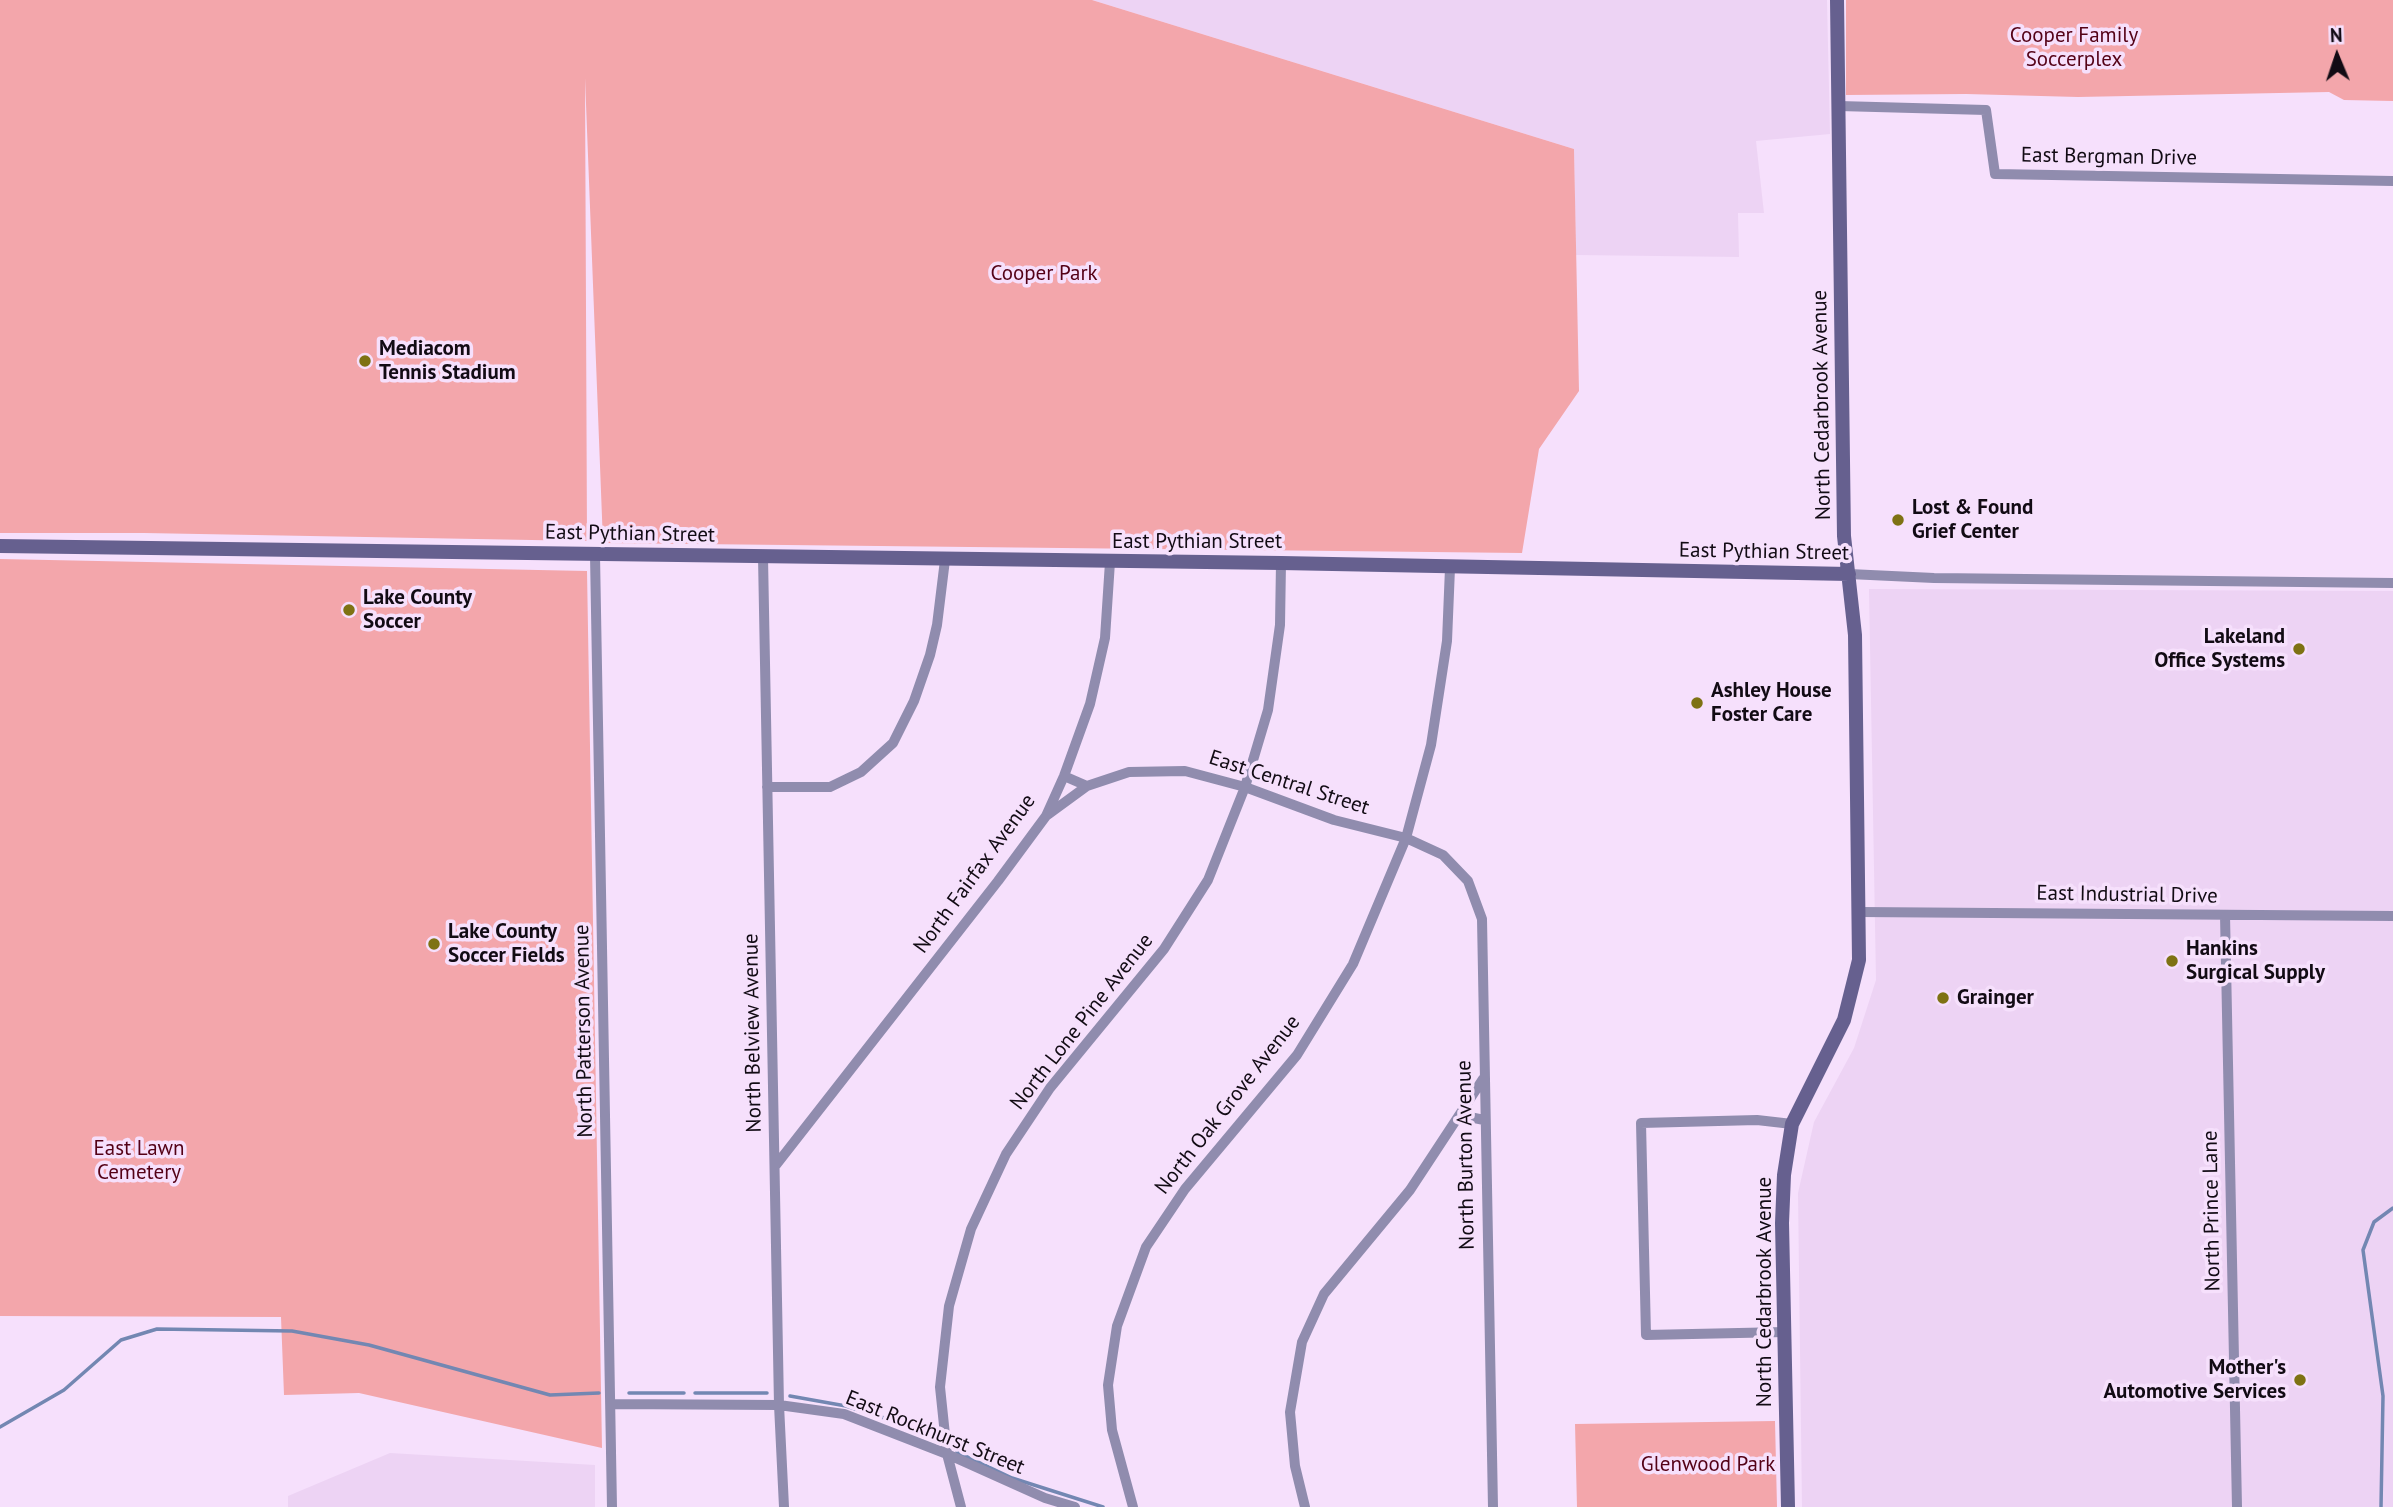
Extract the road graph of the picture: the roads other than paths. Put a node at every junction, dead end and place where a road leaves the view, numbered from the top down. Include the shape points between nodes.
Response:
1 (1838, 0) edge
2 (1839, 106) junction
3 (2393, 181) edge
4 (0, 545) edge
5 (595, 555) junction
6 (763, 557) junction
7 (945, 560) junction
8 (1110, 562) junction
9 (1281, 563) junction
10 (1450, 568) junction
11 (1849, 574) junction
12 (2393, 583) edge
13 (1064, 776) junction
14 (1087, 786) junction
15 (767, 787) junction
16 (1245, 788) junction
17 (1046, 816) junction
18 (1406, 838) junction
19 (1860, 912) junction
20 (2225, 915) junction
21 (2393, 916) edge
22 (1483, 1079) junction
23 (1460, 1115) junction
24 (1484, 1120) junction
25 (1792, 1124) junction
26 (776, 1166) junction
27 (1785, 1332) junction
28 (611, 1404) junction
29 (779, 1405) junction
30 (947, 1454) junction
31 (612, 1507) edge
32 (784, 1507) edge
33 (961, 1507) edge
34 (1075, 1507) edge
35 (1133, 1507) edge
36 (1305, 1507) edge
37 (1493, 1507) edge
38 (1788, 1507) edge
39 (2237, 1507) edge

1 - 2 street, North Cedarbrook Avenue
2 - 3 street, East Bergman Drive via 1986,110 1995,174
2 - 11 street, North Cedarbrook Avenue via 1844,536
4 - 5 street, East Pythian Street
5 - 6 street, East Pythian Street
5 - 28 street, North Patterson Avenue
6 - 7 street, East Pythian Street
6 - 15 street, North Belview Avenue
7 - 8 street, East Pythian Street
7 - 15 street via 930,655 894,743 861,772 830,787
8 - 9 street, East Pythian Street
8 - 13 street, North Fairfax Avenue via 1105,638 1090,704
9 - 10 street, East Pythian Street
9 - 16 street, North Lone Pine Avenue via 1280,625 1268,710
10 - 11 street, East Pythian Street
10 - 18 street, North Oak Grove Avenue via 1447,641 1431,746
11 - 12 street, East Pythian Street
11 - 19 street, North Cedarbrook Avenue via 1855,635
13 - 14 street
13 - 17 street, North Fairfax Avenue
14 - 16 street, East Central Street via 1129,772 1185,771
14 - 17 street, East Central Street
15 - 26 street, North Belview Avenue
16 - 18 street, East Central Street via 1334,820
16 - 30 street, North Lone Pine Avenue via 1208,880 1164,949 1050,1088 1006,1154 971,1229 949,1306 941,1374
17 - 26 street, North Fairfax Avenue
18 - 22 street, North Burton Avenue via 1443,855 1468,881 1482,919
18 - 35 street, North Oak Grove Avenue via 1353,964 1297,1055 1185,1189 1146,1247 1117,1326 1108,1385 1112,1430
19 - 20 street, East Industrial Drive
19 - 25 street, North Cedarbrook Avenue via 1859,960 1851,1000
20 - 21 street, East Industrial Drive
20 - 39 street, North Prince Lane
22 - 23 street
22 - 24 street, North Burton Avenue
23 - 24 street
23 - 36 street via 1410,1190 1324,1294 1302,1342 1290,1412
24 - 37 street, North Burton Avenue
25 - 27 street, North Cedarbrook Avenue via 1782,1197
25 - 27 street via 1757,1120 1641,1123 1646,1335
26 - 29 street, North Belview Avenue
27 - 38 street, North Cedarbrook Avenue
28 - 29 street, East Rockhurst Street
28 - 31 street, North Patterson Avenue
29 - 30 street, East Rockhurst Street via 844,1414
29 - 32 street, North Belview Avenue
30 - 33 street, North Lone Pine Avenue
30 - 34 street, East Rockhurst Street

